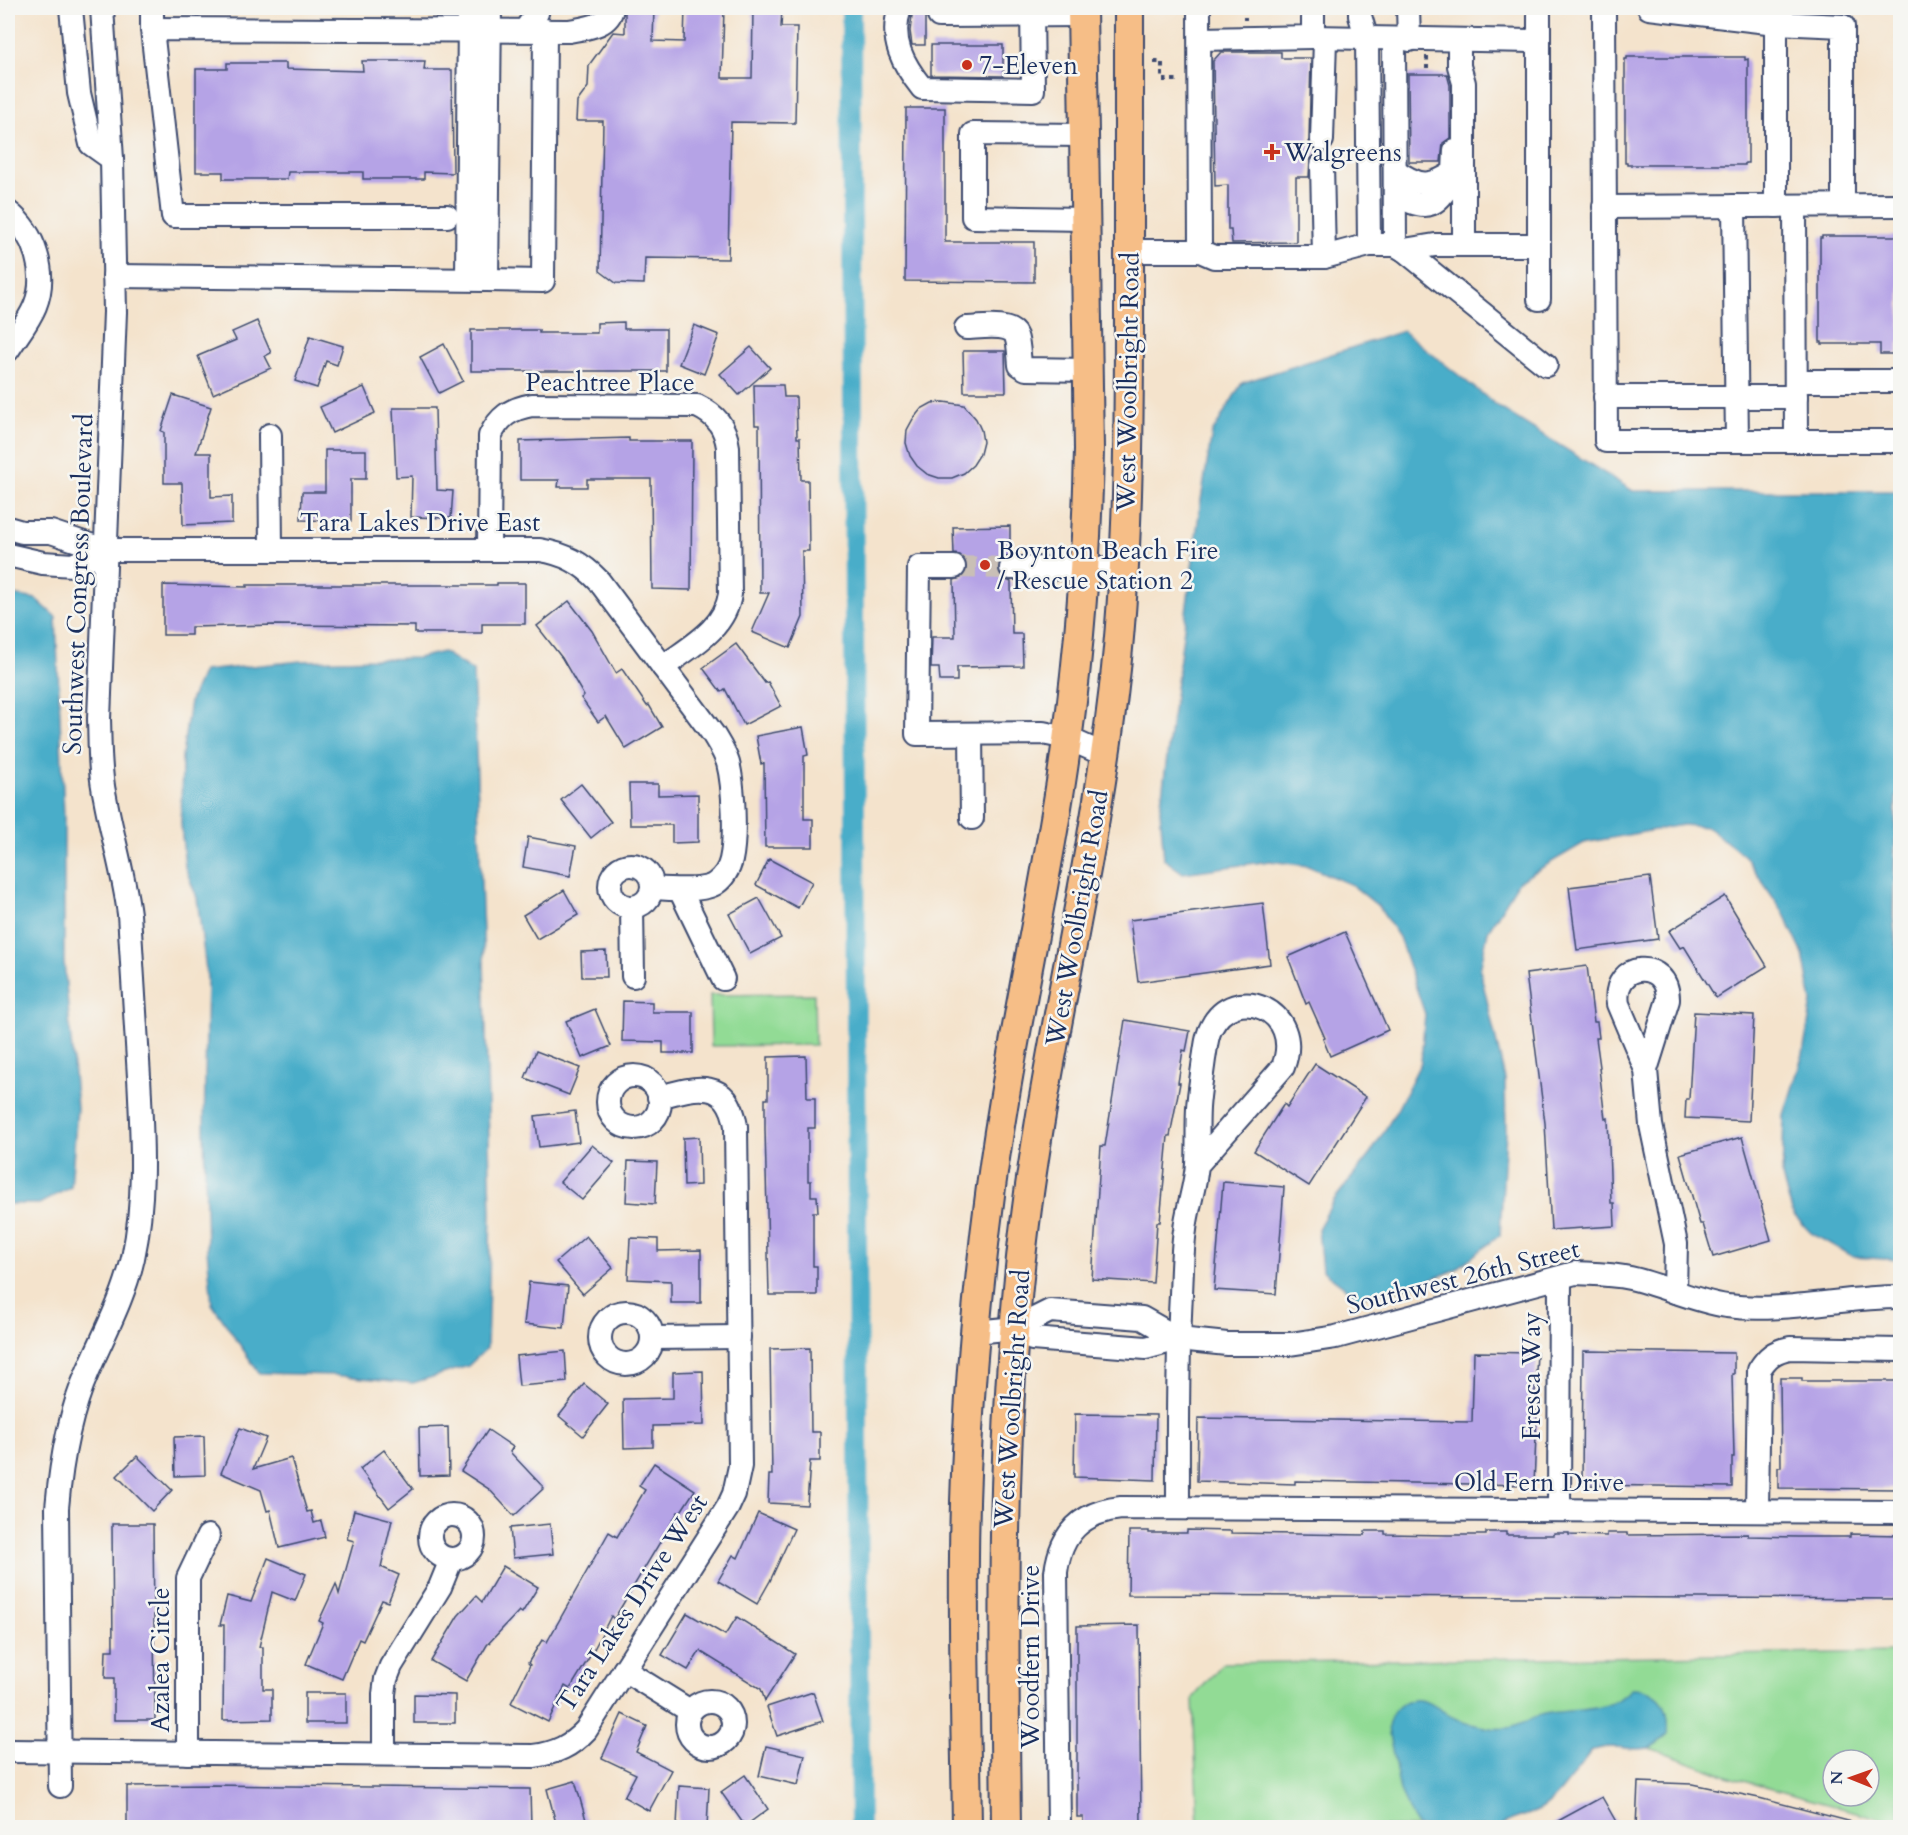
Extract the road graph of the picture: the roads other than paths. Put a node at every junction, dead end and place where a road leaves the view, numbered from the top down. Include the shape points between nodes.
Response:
1 (70, 8) edge
2 (102, 8) edge
3 (538, 8) edge
4 (612, 8) edge
5 (900, 8) edge
6 (1129, 8) edge
7 (1199, 8) edge
8 (1313, 8) edge
9 (1360, 8) edge
10 (1408, 8) edge
11 (1539, 8) edge
12 (1604, 8) edge
13 (1649, 8) edge
14 (1082, 11) edge
15 (1032, 12) edge
16 (1777, 13) edge
17 (939, 16) dead end
18 (152, 18) edge
19 (479, 18) edge
20 (535, 30) junction
21 (1319, 38) junction
22 (1200, 39) junction
23 (1367, 39) junction
24 (1402, 40) junction
25 (1460, 40) junction
26 (1539, 41) junction
27 (1459, 66) junction
28 (1083, 135) junction
29 (1322, 140) dead end
30 (112, 159) junction
31 (1323, 165) dead end
32 (1395, 170) junction
33 (1454, 172) junction
34 (1395, 193) junction
35 (1843, 205) junction
36 (1900, 205) edge
37 (1734, 206) junction
38 (1785, 206) junction
39 (1604, 207) junction
40 (8, 212) edge
41 (468, 217) junction
42 (1084, 219) junction
43 (1369, 245) junction
44 (1464, 245) junction
45 (1539, 245) junction
46 (1400, 247) junction
47 (1129, 251) junction
48 (1200, 251) junction
49 (1324, 257) junction
50 (114, 276) junction
51 (477, 280) junction
52 (1539, 299) dead end
53 (966, 328) dead end
54 (8, 350) edge
55 (1546, 365) dead end
56 (1088, 370) junction
57 (1900, 381) edge
58 (1796, 389) junction
59 (1605, 397) junction
60 (1737, 397) junction
61 (270, 435) dead end
62 (1796, 440) junction
63 (1737, 441) junction
64 (1900, 441) edge
65 (8, 528) edge
66 (105, 550) junction
67 (271, 550) junction
68 (489, 550) junction
69 (8, 555) edge
70 (954, 567) tunnel mouth
71 (1084, 567) junction
72 (1011, 568) tunnel mouth
73 (1125, 569) junction
74 (663, 667) junction
75 (971, 734) junction
76 (1067, 738) junction
77 (1105, 755) junction
78 (972, 818) dead end
79 (652, 888) junction
80 (680, 890) junction
81 (632, 907) junction
82 (633, 976) dead end
83 (723, 979) dead end
84 (1646, 1070) dead end
85 (659, 1097) dead end
86 (1197, 1166) junction
87 (1560, 1278) junction
88 (1675, 1292) junction
89 (1900, 1297) edge
90 (1016, 1328) junction
91 (975, 1332) junction
92 (739, 1337) junction
93 (652, 1338) dead end
94 (1179, 1340) junction
95 (1900, 1350) edge
96 (1178, 1508) junction
97 (1559, 1510) junction
98 (1757, 1511) junction
99 (1900, 1512) edge
100 (208, 1536) dead end
101 (451, 1560) dead end
102 (624, 1670) junction
103 (690, 1711) dead end
104 (8, 1751) edge
105 (60, 1752) junction
106 (188, 1753) junction
107 (384, 1754) junction
108 (60, 1786) dead end
109 (968, 1827) edge
110 (1006, 1827) edge
111 (1059, 1827) edge

1 - 30 street via 79,93 91,144
2 - 30 street, Southwest Congress Boulevard
3 - 20 street
4 - 20 street via 598,26 569,31
5 - 15 street via 897,44 906,68 922,88 1033,90
6 - 47 main road, West Woolbright Road
7 - 22 street
8 - 21 street
9 - 23 street
10 - 24 street
11 - 26 street
12 - 39 street
13 - 16 street
14 - 15 street
14 - 28 main road, West Woolbright Road
15 - 17 street
16 - 35 street via 1843,26
16 - 38 street
18 - 19 street
18 - 41 street via 173,216
19 - 20 street
19 - 41 street via 478,122
20 - 51 street via 543,281
21 - 22 street
21 - 23 street
21 - 29 street
22 - 48 street
23 - 24 street
23 - 43 street
24 - 25 street
24 - 32 street
25 - 26 street
25 - 27 street
26 - 45 street
27 - 33 street via 1455,84
27 - 44 street via 1464,84
28 - 42 main road, West Woolbright Road
28 - 42 street via 973,134 973,217
30 - 50 street, Southwest Congress Boulevard
31 - 49 street
32 - 33 street via 1410,181 1424,184 1441,182
32 - 34 street
33 - 34 street via 1437,201 1410,203
34 - 46 street
35 - 36 street
35 - 38 street
37 - 38 street
37 - 39 street
37 - 60 street
38 - 58 street
39 - 59 street
40 - 54 street via 29,236 38,259 40,283 35,306
41 - 51 street
42 - 56 main road, West Woolbright Road
43 - 46 street
43 - 49 street
44 - 45 street
44 - 46 street
45 - 52 street
46 - 55 street
47 - 48 street
47 - 73 main road, West Woolbright Road
48 - 49 street via 1214,257
50 - 51 street
50 - 66 street, Southwest Congress Boulevard
53 - 56 street via 1012,330 1020,365 1026,369
56 - 71 main road, West Woolbright Road
57 - 58 street
58 - 60 street
58 - 62 street
59 - 60 street
59 - 63 street via 1606,441
60 - 63 street
61 - 67 street
62 - 63 street
62 - 64 street
65 - 66 street, Tara Lakes Drive East via 51,532
66 - 67 street, Tara Lakes Drive East
66 - 69 street, Tara Lakes Drive East via 73,565
66 - 105 street, Southwest Congress Boulevard via 100,765 129,914 144,1166 133,1258 114,1317 76,1402 60,1477 57,1508
67 - 68 street, Tara Lakes Drive East
68 - 74 street, Tara Lakes Drive East via 547,551 579,563 599,581
68 - 74 street, Peachtree Place via 490,436 506,414 531,405 697,406 709,412 726,433 728,447 728,607 712,630
70 - 75 street via 919,567 917,734
71 - 72 street
71 - 73 street
71 - 76 main road, West Woolbright Road
73 - 77 main road, West Woolbright Road
74 - 80 street, Tara Lakes Drive East via 721,746 732,790 731,863 714,885
75 - 76 street via 1043,733
75 - 78 street
76 - 77 street
76 - 91 main road, West Woolbright Road via 1000,1123
77 - 90 main road, West Woolbright Road via 1038,1134
79 - 80 street, Tara Lakes Drive East
79 - 81 street via 646,901
79 - 81 street via 649,874 637,865 616,870 610,891 618,903
80 - 83 street
81 - 82 street
84 - 88 street via 1651,1125 1676,1244
85 - 92 street, Tara Lakes Drive West via 705,1088 718,1093 734,1113
86 - 86 street via 1198,1106 1210,1029 1228,1009 1241,1005 1266,1009 1285,1028 1288,1054 1283,1067
86 - 94 street via 1185,1230
87 - 88 street, Southwest 26th Street via 1575,1273 1603,1274
87 - 94 street, Southwest 26th Street via 1336,1337 1259,1345
87 - 97 street, Fresca Way
88 - 89 street, Southwest 26th Street via 1725,1306 1755,1308
90 - 91 street, Southwest 26th Street
90 - 94 street, Southwest 26th Street via 1050,1311 1142,1318
90 - 110 main road, West Woolbright Road via 1006,1437 1003,1549
91 - 109 main road, West Woolbright Road via 964,1545
92 - 93 street
92 - 102 street, Tara Lakes Drive West via 740,1466 734,1494
94 - 96 street
95 - 98 street via 1790,1348 1766,1359 1759,1370
96 - 97 street, Old Fern Drive
96 - 111 street, Woodfern Drive via 1107,1509 1081,1521 1063,1544 1056,1572
97 - 98 street, Old Fern Drive
98 - 99 street, Old Fern Drive
100 - 106 street, Azalea Circle via 188,1578
101 - 107 street via 440,1587 386,1679
102 - 103 street
102 - 107 street, Tara Lakes Drive West via 586,1730 576,1741 556,1751 534,1755
104 - 105 street, Tara Lakes Drive West
105 - 106 street, Tara Lakes Drive West
105 - 108 street, Southwest Congress Boulevard
106 - 107 street, Tara Lakes Drive West

